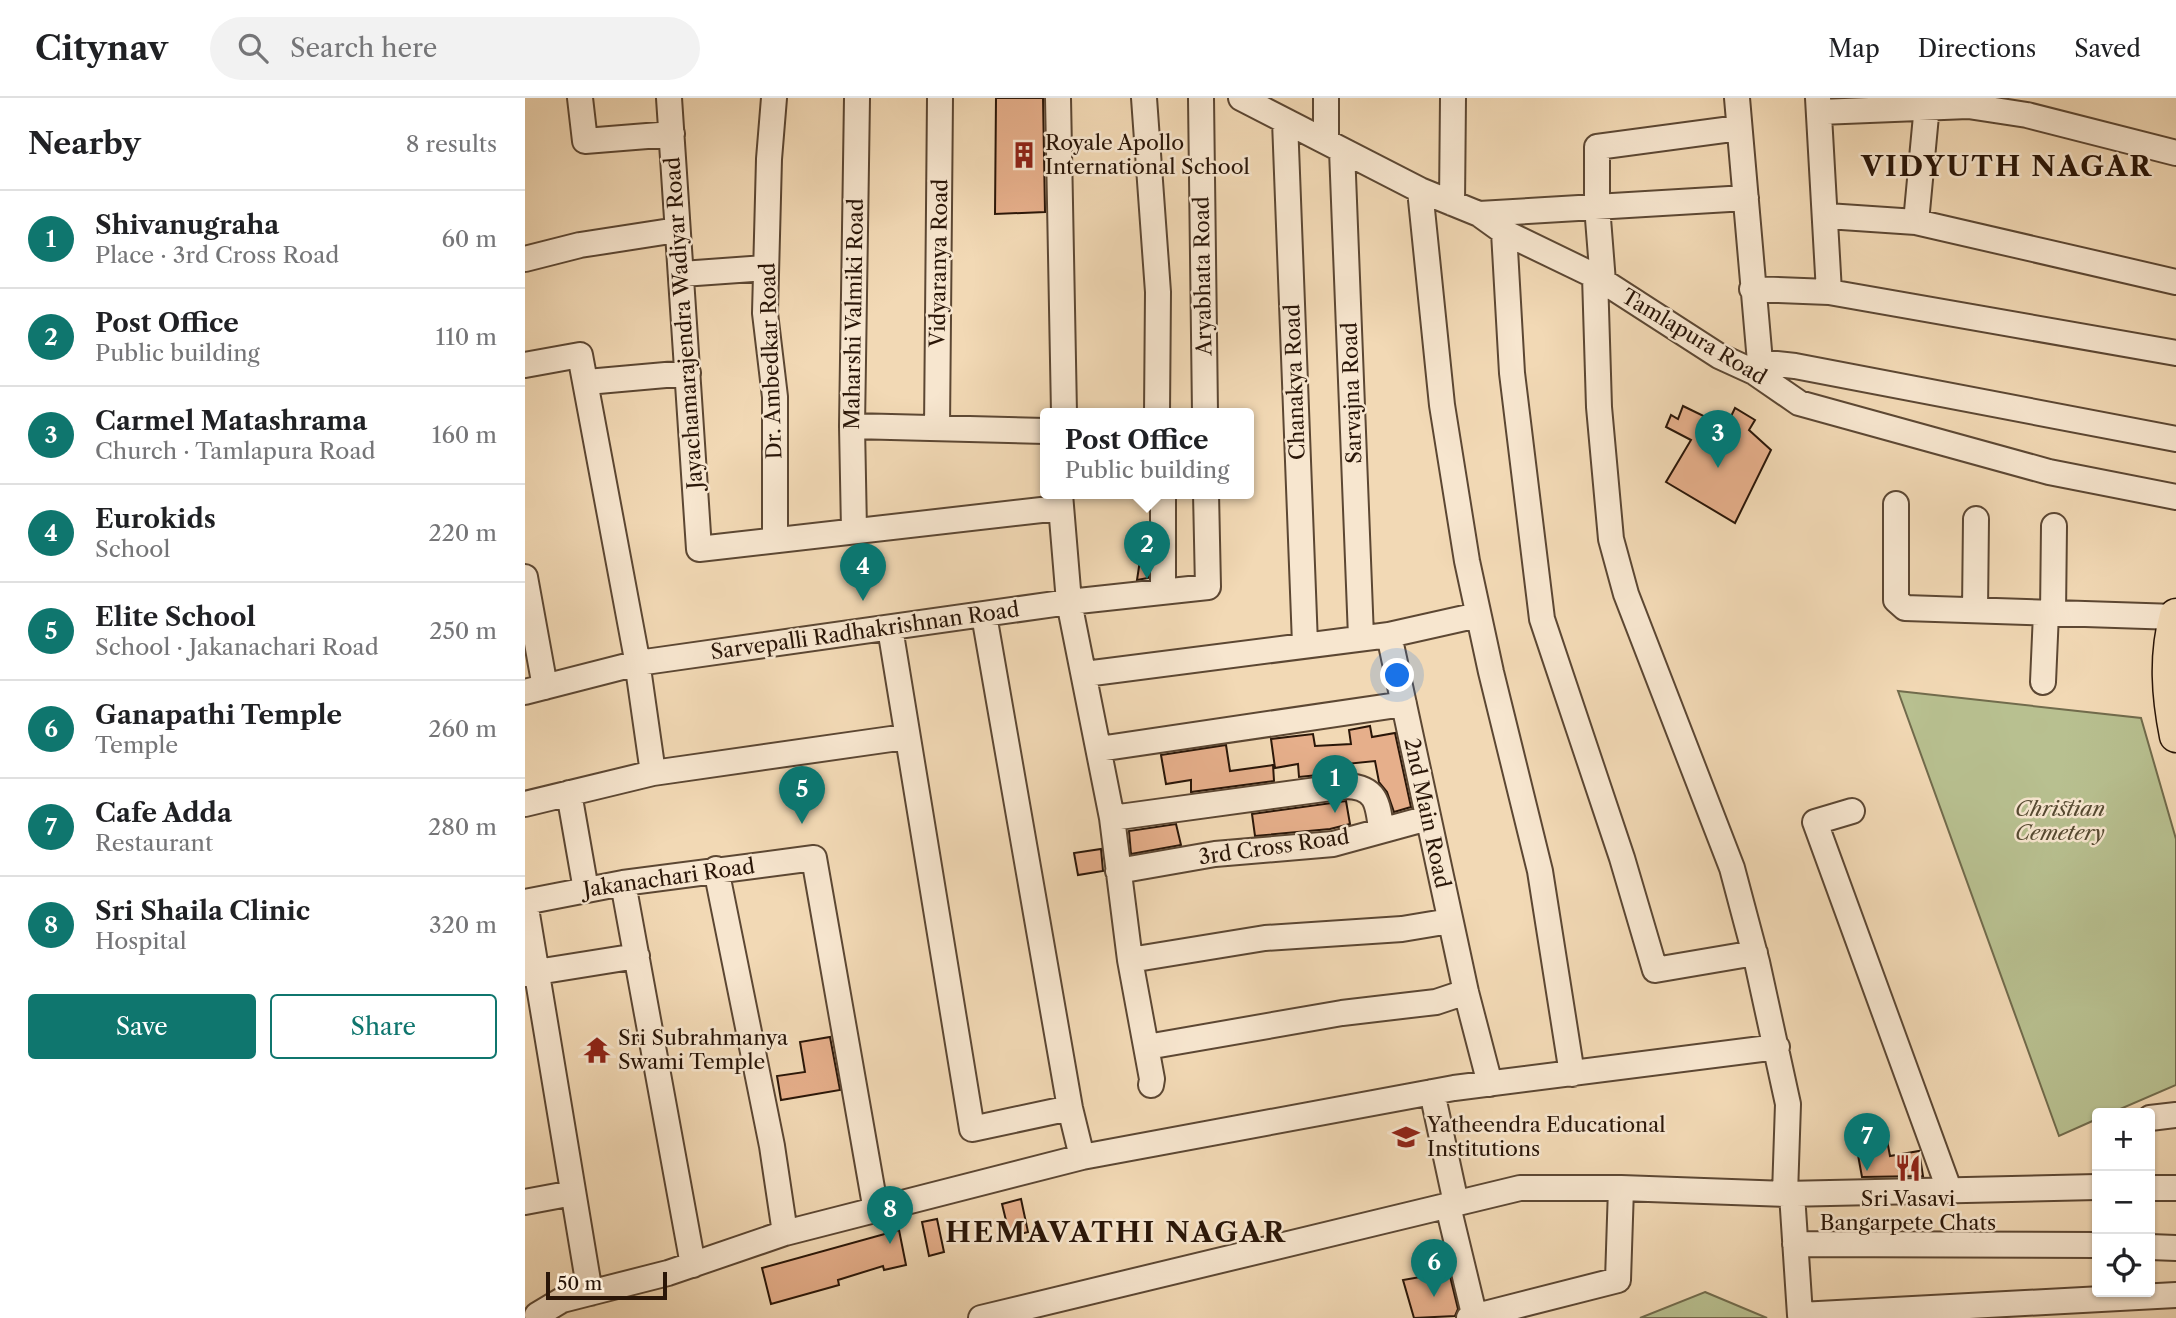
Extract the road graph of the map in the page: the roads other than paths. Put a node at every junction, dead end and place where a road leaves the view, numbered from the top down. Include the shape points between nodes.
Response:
1 (580, 98) edge
2 (670, 98) edge
3 (774, 98) edge
4 (857, 98) edge
5 (940, 98) edge
6 (1058, 98) edge
7 (1144, 98) edge
8 (1201, 98) edge
9 (1241, 98) edge
10 (1326, 98) edge
11 (1453, 98) edge
12 (1737, 98) edge
13 (1819, 105) edge
14 (1927, 105) junction
15 (1285, 121) junction
16 (1739, 128) junction
17 (672, 134) junction
18 (1334, 145) junction
19 (2176, 153) edge
20 (1420, 190) junction
21 (1746, 198) junction
22 (1452, 203) junction
23 (1597, 206) junction
24 (1479, 214) junction
25 (1827, 216) junction
26 (1916, 222) junction
27 (677, 230) junction
28 (1504, 232) junction
29 (525, 259) edge
30 (766, 268) junction
31 (682, 274) junction
32 (1599, 279) junction
33 (2176, 282) edge
34 (1752, 289) junction
35 (1829, 292) junction
36 (2176, 353) edge
37 (525, 365) edge
38 (1757, 367) junction
39 (688, 373) junction
40 (587, 382) junction
41 (1064, 408) edge
42 (1157, 408) edge
43 (1205, 408) edge
44 (852, 426) junction
45 (937, 428) junction
46 (1040, 431) edge
47 (2176, 439) edge
48 (2176, 497) edge
49 (1163, 499) edge
50 (1206, 499) edge
51 (1059, 501) edge
52 (1896, 504) dead end
53 (1976, 519) dead end
54 (2054, 526) dead end
55 (854, 530) junction
56 (775, 540) junction
57 (525, 577) edge
58 (1163, 591) junction
59 (1069, 602) junction
60 (1975, 610) junction
61 (2050, 613) junction
62 (984, 615) junction
63 (1478, 615) junction
64 (2176, 617) edge
65 (890, 628) junction
66 (1389, 635) junction
67 (1361, 637) junction
68 (1305, 644) junction
69 (638, 663) junction
70 (1085, 674) junction
71 (2043, 682) dead end
72 (535, 690) edge
73 (1404, 704) junction
74 (2176, 736) edge
75 (905, 737) junction
76 (1099, 749) junction
77 (653, 773) junction
78 (569, 793) junction
79 (525, 804) edge
80 (1852, 811) dead end
81 (1112, 818) junction
82 (1428, 818) junction
83 (1381, 829) junction
84 (716, 869) junction
85 (1118, 870) junction
86 (622, 883) junction
87 (586, 890) junction
88 (525, 902) edge
89 (1450, 921) junction
90 (1755, 953) junction
91 (637, 956) junction
92 (1130, 960) junction
93 (532, 973) edge
94 (1466, 992) junction
95 (1147, 1047) junction
96 (1777, 1047) junction
97 (1572, 1074) junction
98 (1490, 1084) junction
99 (1151, 1085) dead end
100 (1431, 1092) junction
101 (1070, 1108) junction
102 (2176, 1115) edge
103 (2155, 1117) edge
104 (1082, 1157) junction
105 (2092, 1187) edge
106 (1621, 1188) junction
107 (2155, 1188) edge
108 (2176, 1188) edge
109 (1949, 1189) junction
110 (573, 1193) junction
111 (1789, 1194) junction
112 (525, 1202) edge
113 (1452, 1205) junction
114 (876, 1211) junction
115 (785, 1233) junction
116 (1795, 1244) junction
117 (2092, 1245) edge
118 (2155, 1247) edge
119 (2176, 1248) edge
120 (693, 1265) junction
121 (590, 1293) junction
122 (2176, 1295) edge
123 (1799, 1316) edge
124 (538, 1318) edge
125 (981, 1318) edge
126 (1473, 1318) edge

1 - 17 street via 585,141
2 - 17 street, Jayachamarajendra Wadiyar Road
3 - 30 street, Dr. Ambedkar Road
4 - 44 street, Maharshi Valmiki Road
5 - 45 street, Vidyaranya Road
6 - 41 street
7 - 42 street via 1158,292
8 - 43 street, Aryabhata Road
9 - 15 street, Tamlapura Road
10 - 18 street, Sarvajna Road
11 - 22 street
12 - 16 street
13 - 14 street
13 - 25 street
14 - 19 street via 2027,115
14 - 26 street
15 - 18 street, Tamlapura Road
15 - 68 street, Chanakya Road
16 - 21 street
16 - 23 street via 1597,147
17 - 27 street, Jayachamarajendra Wadiyar Road
18 - 20 street, Tamlapura Road
18 - 67 street, Sarvajna Road
20 - 22 street, Tamlapura Road
20 - 63 street via 1442,405
21 - 23 street
21 - 34 street
22 - 24 street, Tamlapura Road
23 - 24 street
23 - 32 street
24 - 28 street, Tamlapura Road
25 - 26 street
25 - 35 street
26 - 33 street
27 - 29 street
27 - 31 street, Jayachamarajendra Wadiyar Road
28 - 32 street, Tamlapura Road
28 - 90 street via 1511,373 1542,619 1655,970
30 - 31 street
30 - 56 street, Dr. Ambedkar Road via 765,313 775,397
31 - 39 street, Jayachamarajendra Wadiyar Road
32 - 38 street, Tamlapura Road via 1719,356
32 - 90 street via 1599,407 1611,539 1626,594 1733,868
34 - 35 street
34 - 38 street
35 - 36 street
37 - 40 street via 580,355
38 - 47 street via 1795,366
38 - 48 street, Tamlapura Road via 1799,403 2049,471
39 - 40 street
39 - 56 street, Jayachamarajendra Wadiyar Road via 699,549
40 - 69 street
44 - 45 street
44 - 55 street, Maharshi Valmiki Road
45 - 46 street
49 - 58 street
50 - 58 street, Sarvepalli Radhakrishnan Road via 1208,587
51 - 55 street
51 - 59 street
52 - 60 street via 1899,606
53 - 60 street
54 - 61 street
55 - 56 street
57 - 72 street
58 - 59 street, Sarvepalli Radhakrishnan Road
59 - 62 street, Sarvepalli Radhakrishnan Road
59 - 70 street
60 - 61 street
61 - 64 street
61 - 71 street
62 - 65 street, Sarvepalli Radhakrishnan Road
62 - 101 street
63 - 66 street
63 - 97 street via 1540,871
64 - 74 main road via 2168,699
65 - 69 street, Sarvepalli Radhakrishnan Road
65 - 75 street
66 - 67 street
66 - 73 street, 2nd Main Road
67 - 68 street
68 - 70 street
69 - 72 street, Sarvepalli Radhakrishnan Road
69 - 77 street
70 - 76 street
73 - 76 street
73 - 82 street, 2nd Main Road
75 - 77 street
75 - 101 street via 972,1129
76 - 81 street
77 - 78 street
78 - 79 street
78 - 87 street
80 - 109 street via 1815,822
81 - 83 street via 1346,786 1364,788 1375,799
81 - 85 street
82 - 83 street, 3rd Cross Road
82 - 89 street, 2nd Main Road
83 - 85 street, 3rd Cross Road via 1333,844 1215,854
84 - 86 street, Jakanachari Road
84 - 114 street, Jakanachari Road via 814,858
84 - 115 street
85 - 92 street
86 - 87 street, Jakanachari Road
86 - 91 street
87 - 88 street, Jakanachari Road
88 - 93 street
89 - 92 street via 1414,928 1265,938
89 - 94 street, 2nd Main Road
90 - 96 street
91 - 93 street
91 - 120 street
92 - 95 street
93 - 110 street
94 - 95 street via 1436,1002 1342,1013
94 - 98 street, 2nd Main Road
95 - 99 street
96 - 97 street
96 - 111 street via 1788,1104
97 - 98 street
98 - 100 street
100 - 104 street
100 - 113 street
101 - 104 street
102 - 103 street
104 - 114 street
105 - 109 street
106 - 111 street
106 - 113 street via 1520,1188
106 - 126 street via 1618,1280
107 - 108 street
109 - 111 street
110 - 112 street
110 - 121 street
111 - 116 street
113 - 125 street
113 - 126 street
114 - 115 street
115 - 120 street
116 - 117 street
116 - 123 street
118 - 119 street
120 - 121 street
121 - 124 street via 562,1300
122 - 123 street

